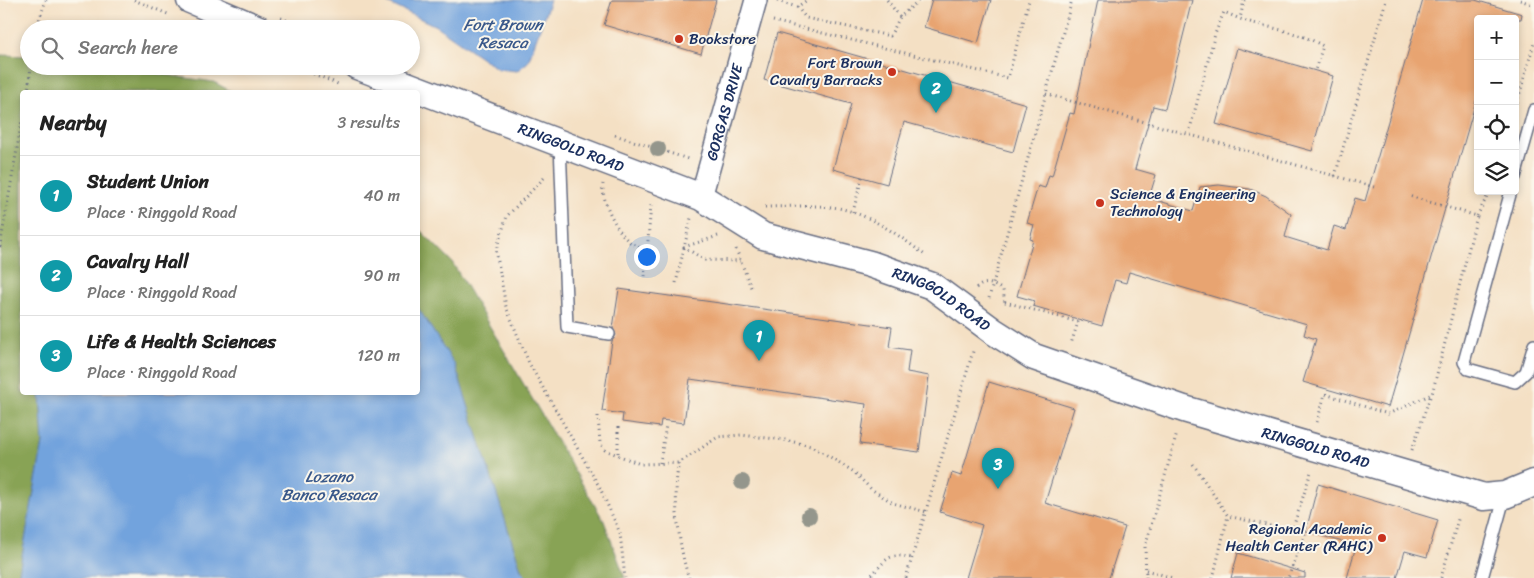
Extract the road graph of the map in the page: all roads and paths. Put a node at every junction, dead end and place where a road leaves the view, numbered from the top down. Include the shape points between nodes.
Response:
1 (46, 0) edge
2 (190, 0) edge
3 (778, 0) edge
4 (807, 0) edge
5 (887, 0) edge
6 (918, 0) edge
7 (1029, 0) edge
8 (1072, 0) edge
9 (1244, 0) edge
10 (1386, 0) edge
11 (1520, 0) edge
12 (765, 4) edge
13 (1534, 5) edge
14 (797, 7) junction
15 (772, 14) dead end
16 (900, 17) junction
17 (1240, 19) junction
18 (39, 20) edge
19 (238, 20) edge
20 (770, 20) junction
21 (768, 29) dead end
22 (1534, 43) edge
23 (1315, 70) dead end
24 (30, 75) edge
25 (349, 76) edge
26 (28, 90) edge
27 (388, 90) edge
28 (1046, 94) junction
29 (420, 102) edge
30 (1516, 105) edge
31 (1534, 110) edge
32 (1190, 130) dead end
33 (20, 132) edge
34 (606, 132) dead end
35 (691, 150) dead end
36 (560, 152) junction
37 (1519, 163) edge
38 (603, 176) dead end
39 (1335, 176) junction
40 (862, 177) dead end
41 (1374, 188) dead end
42 (1488, 195) edge
43 (1510, 195) edge
44 (1410, 196) dead end
45 (652, 202) dead end
46 (696, 203) junction
47 (758, 207) dead end
48 (853, 212) junction
49 (1477, 216) junction
50 (721, 236) dead end
51 (733, 241) dead end
52 (0, 247) edge
53 (684, 247) junction
54 (647, 250) junction
55 (929, 258) dead end
56 (740, 260) junction
57 (645, 276) dead end
58 (676, 283) dead end
59 (993, 284) junction
60 (752, 290) dead end
61 (973, 292) dead end
62 (1005, 302) junction
63 (988, 304) dead end
64 (1001, 312) dead end
65 (609, 334) dead end
66 (976, 343) dead end
67 (1534, 344) edge
68 (1070, 350) dead end
69 (1432, 394) junction
70 (598, 416) dead end
71 (1316, 422) dead end
72 (666, 425) dead end
73 (618, 427) dead end
74 (1177, 432) dead end
75 (1412, 450) dead end
76 (618, 457) junction
77 (660, 463) junction
78 (679, 463) junction
79 (1193, 464) dead end
80 (1313, 464) dead end
81 (1534, 483) edge
82 (1505, 495) junction
83 (926, 512) junction
84 (1228, 516) junction
85 (1292, 531) junction
86 (912, 558) junction
87 (1146, 570) junction
88 (625, 578) edge
89 (690, 578) edge
90 (868, 578) edge
91 (906, 578) edge
92 (1146, 578) edge
93 (1173, 578) edge
94 (1213, 578) edge
95 (1288, 578) edge
96 (1482, 578) edge

1 - 18 path
2 - 19 street
3 - 12 path
3 - 14 path
4 - 14 path
5 - 16 path
6 - 16 path
7 - 20 path via 1008,78
8 - 28 path
9 - 17 path
10 - 39 path
11 - 13 path
12 - 46 street, GORGAS DRIVE
14 - 16 path via 806,18 890,36
15 - 20 path
17 - 23 path via 1309,37 1323,46
17 - 32 path via 1224,12 1215,34
20 - 21 path
22 - 30 path
24 - 26 path
25 - 27 street, RINGGOLD ROAD
28 - 39 path
28 - 59 path
29 - 36 street, RINGGOLD ROAD
31 - 37 lane
33 - 52 path
34 - 35 path via 688,159
36 - 46 street, RINGGOLD ROAD
36 - 65 lane via 567,327
36 - 88 path via 507,216 496,250 506,307 529,363 600,488 620,533
38 - 54 path via 602,190 611,217 633,244
39 - 41 path
40 - 48 path
42 - 49 path
43 - 67 lane via 1464,362 1468,368 1515,382 1526,372
44 - 49 path
45 - 54 path
46 - 53 path
46 - 82 street, RINGGOLD ROAD via 763,236 870,264 932,286 1034,357 1203,415 1484,497
47 - 48 path via 824,206
48 - 55 path via 867,217
49 - 69 path
50 - 53 path
51 - 56 path
53 - 56 path via 706,260
53 - 58 path
54 - 57 path
56 - 60 path
59 - 61 path via 984,283
59 - 62 path via 1003,290
59 - 63 path
62 - 64 path
62 - 68 path via 1078,322
66 - 83 path
69 - 71 path via 1388,414 1325,394
69 - 75 path
70 - 76 path via 600,443
72 - 77 path
73 - 76 path
74 - 87 path via 1145,547
76 - 77 path via 640,464
77 - 78 path
78 - 83 path via 718,437 741,435 785,440 811,446 832,458 893,503
78 - 89 path via 676,478 683,561
79 - 84 path
80 - 85 path
81 - 82 street, RINGGOLD ROAD
82 - 96 lane
83 - 86 path
84 - 85 path
84 - 94 path
85 - 95 path via 1306,530
86 - 90 path via 897,554
86 - 91 path
87 - 92 path
87 - 93 path

